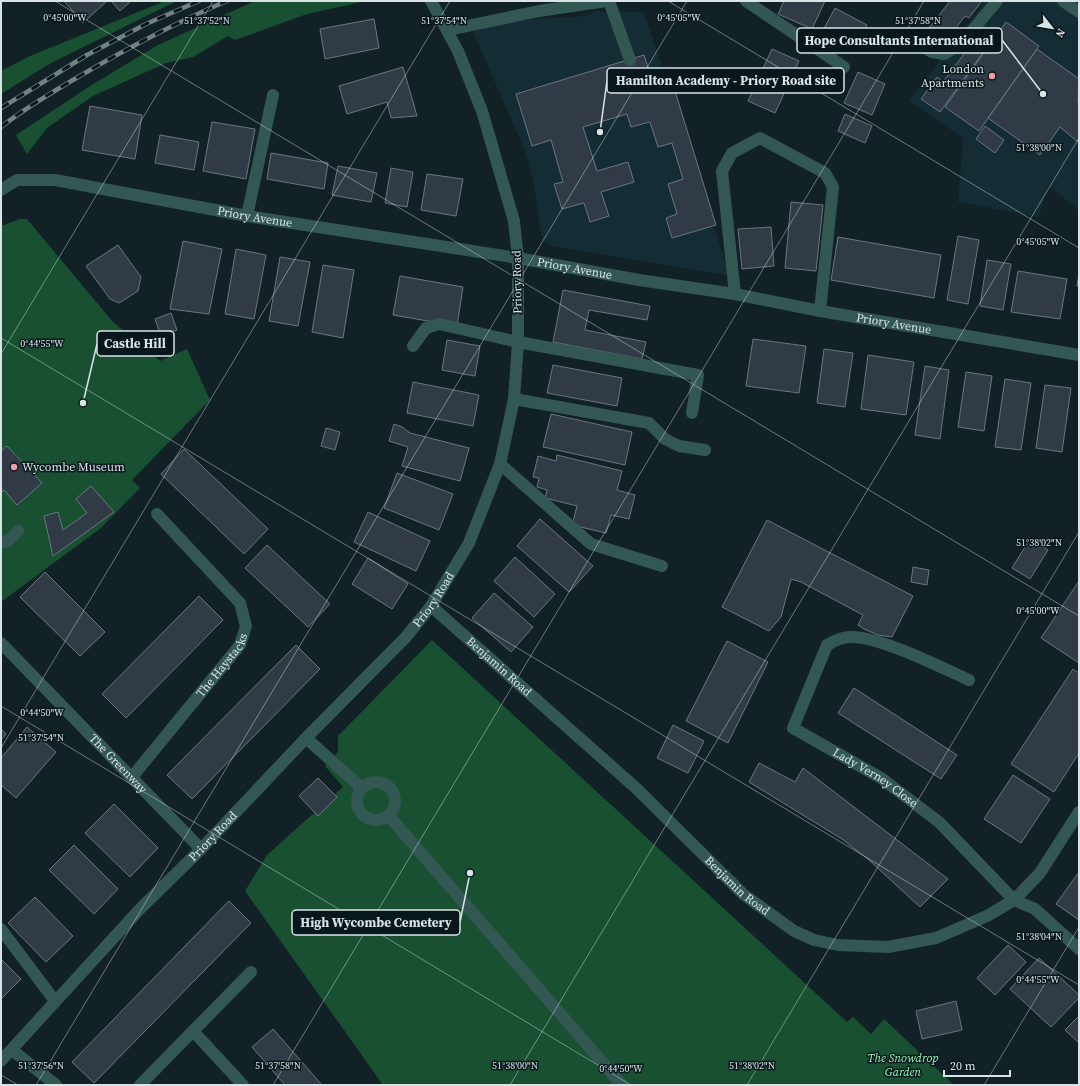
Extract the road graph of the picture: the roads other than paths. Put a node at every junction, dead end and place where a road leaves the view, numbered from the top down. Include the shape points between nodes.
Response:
1 (431, 1) edge
2 (607, 1) edge
3 (746, 1) edge
4 (997, 1) edge
5 (1063, 1) edge
6 (1079, 12) edge
7 (448, 30) junction
8 (906, 37) dead end
9 (630, 60) dead end
10 (844, 67) dead end
11 (273, 95) dead end
12 (1, 190) edge
13 (247, 216) junction
14 (518, 258) junction
15 (735, 294) junction
16 (820, 311) junction
17 (518, 342) junction
18 (413, 346) dead end
19 (1079, 355) edge
20 (514, 399) junction
21 (692, 414) dead end
22 (705, 450) dead end
23 (500, 464) junction
24 (157, 514) dead end
25 (18, 531) dead end
26 (1, 542) edge
27 (662, 566) dead end
28 (431, 606) junction
29 (1, 643) edge
30 (969, 680) dead end
31 (306, 738) junction
32 (132, 777) junction
33 (362, 788) junction
34 (1079, 812) edge
35 (388, 815) junction
36 (201, 849) junction
37 (1014, 900) junction
38 (1, 929) edge
39 (1079, 948) edge
40 (251, 972) dead end
41 (55, 1001) junction
42 (193, 1031) junction
43 (12, 1050) junction
44 (1, 1061) edge
45 (56, 1085) edge
46 (140, 1085) edge
47 (243, 1085) edge
48 (622, 1085) edge

1 - 7 street, Priory Road
2 - 7 street via 540,11
2 - 9 street
3 - 10 street
4 - 8 street via 961,44 944,54 932,52
5 - 6 street
7 - 14 street, Priory Road via 470,80 497,158 514,221
11 - 13 street
12 - 13 street, Priory Avenue via 17,180 55,180
13 - 14 street, Priory Avenue
14 - 15 street, Priory Avenue
14 - 17 street, Priory Road
15 - 16 street, Priory Avenue
15 - 16 street via 722,171 732,152 760,138 825,174 833,186
16 - 19 street, Priory Avenue
17 - 18 street via 439,324 426,328
17 - 20 street, Priory Road
17 - 21 street via 698,376
20 - 22 street via 649,423 665,439 679,446
20 - 23 street, Priory Road
23 - 27 street via 591,544
23 - 28 street, Priory Road via 468,543
24 - 32 street, The Haystacks via 240,603 246,626 240,644
25 - 26 street via 8,541
28 - 31 street, Priory Road via 406,637
28 - 37 street, Benjamin Road via 637,789 743,894 794,931 814,940 838,945 888,947 936,938 987,916
29 - 32 street, The Greenway
30 - 37 street, Lady Verney Close via 930,662 868,640 851,637 836,640 827,645 793,728 881,778 939,822
31 - 33 street
31 - 36 street, Priory Road
32 - 36 street, The Greenway
33 - 35 street via 356,800 361,814 374,820
33 - 35 street via 377,782 390,788 395,802 393,810
34 - 37 street, Benjamin Road via 1040,873
35 - 48 street
36 - 41 street, Priory Road
37 - 39 street via 1035,909
38 - 41 street
40 - 42 street
41 - 43 street, Priory Road
42 - 46 street
42 - 47 street
43 - 44 street, Priory Road
43 - 45 street

